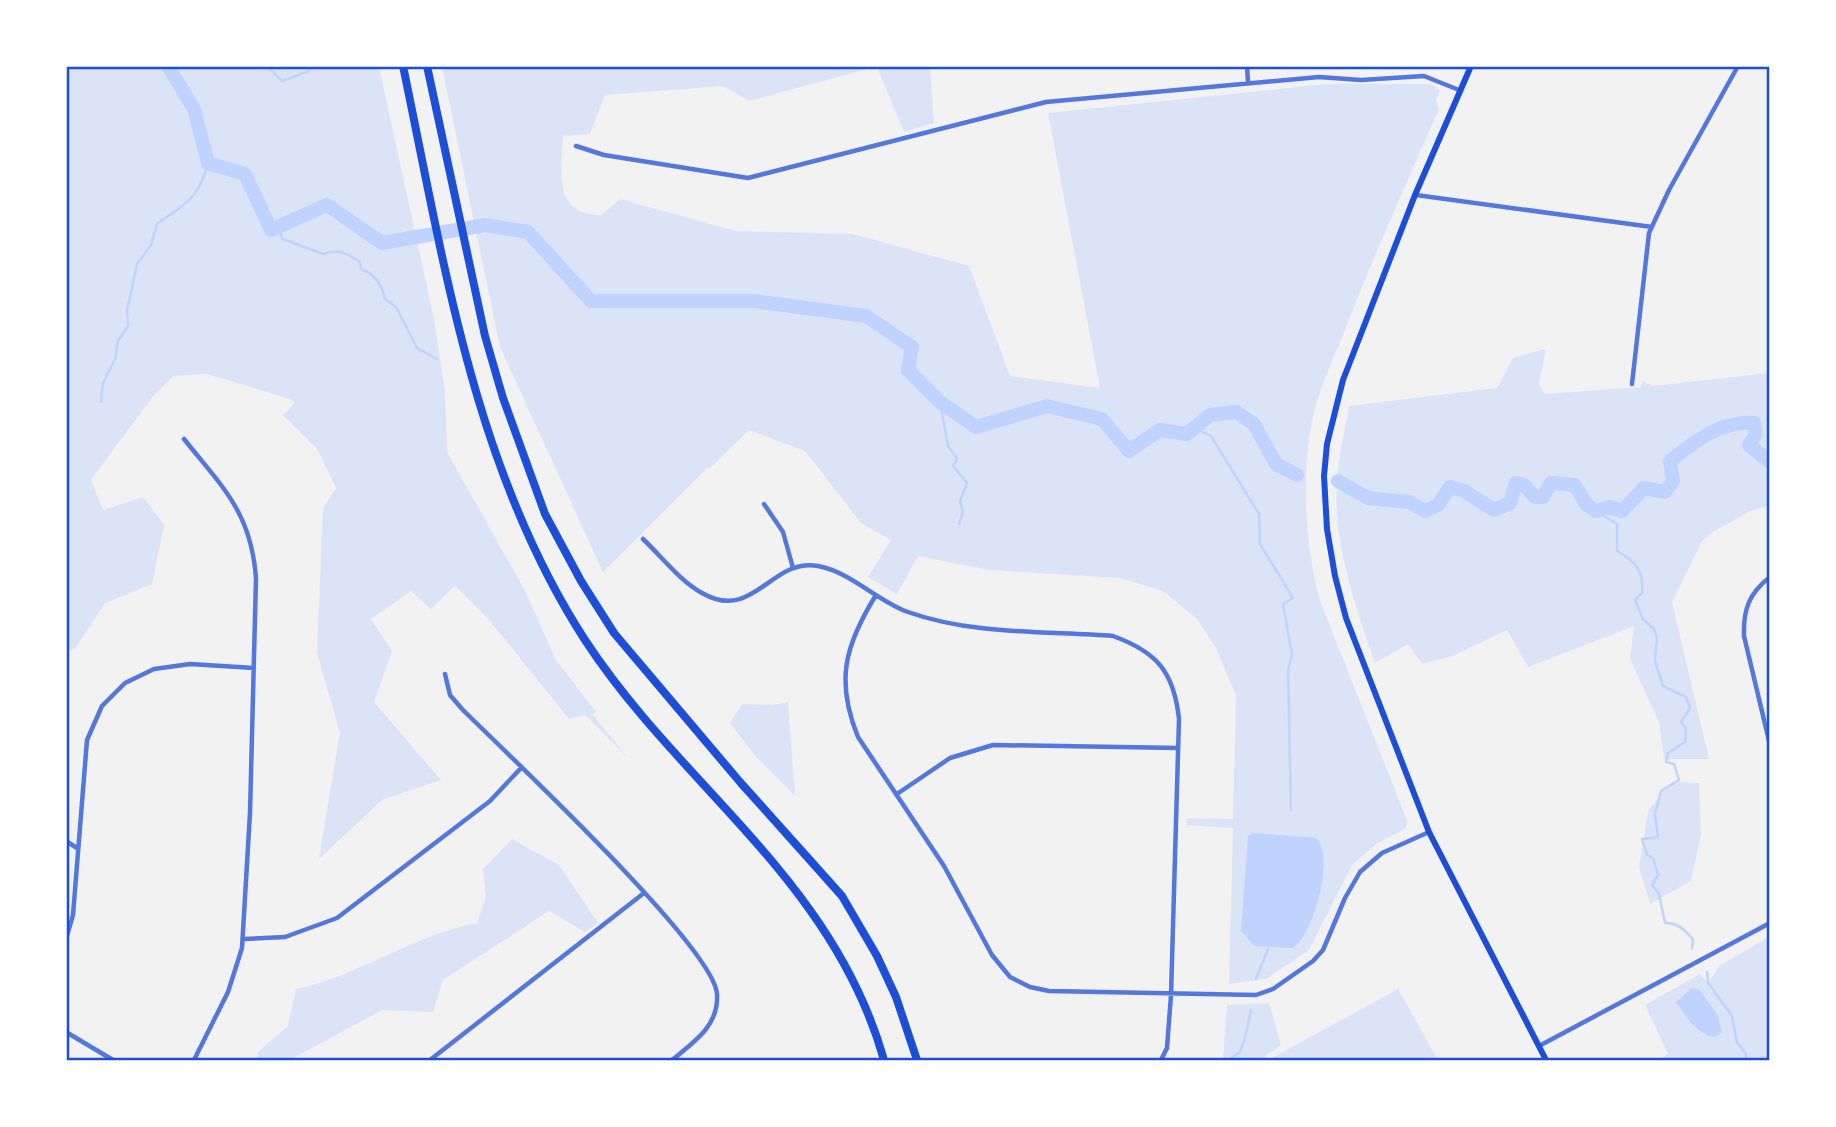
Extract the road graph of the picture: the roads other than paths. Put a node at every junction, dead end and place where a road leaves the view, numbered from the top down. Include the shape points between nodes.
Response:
1 (403, 66) edge
2 (427, 66) edge
3 (1247, 66) edge
4 (1471, 66) edge
5 (1738, 66) edge
6 (1248, 82) junction
7 (1459, 90) junction
8 (576, 146) dead end
9 (1415, 195) junction
10 (1652, 227) junction
11 (1632, 384) dead end
12 (184, 439) dead end
13 (764, 504) dead end
14 (643, 540) dead end
15 (793, 568) junction
16 (1769, 577) edge
17 (876, 596) junction
18 (254, 668) junction
19 (444, 674) dead end
20 (1769, 746) edge
21 (1178, 748) junction
22 (522, 768) junction
23 (897, 794) junction
24 (1429, 832) junction
25 (66, 841) edge
26 (78, 848) junction
27 (644, 893) junction
28 (1769, 923) edge
29 (66, 939) edge
30 (243, 940) junction
31 (1171, 995) junction
32 (66, 1032) edge
33 (1539, 1046) junction
34 (113, 1060) edge
35 (194, 1060) edge
36 (430, 1060) edge
37 (672, 1060) edge
38 (884, 1060) edge
39 (917, 1060) edge
40 (1161, 1060) edge
41 (1546, 1060) edge

1 - 38 highway via 461,342 499,465 564,604 633,704 803,898 857,991
2 - 39 highway via 485,335 545,513 614,633 842,896 896,997
3 - 6 street
4 - 7 main road
5 - 10 street
6 - 7 street via 1424,76
6 - 8 street via 1046,102 748,178 604,155
7 - 9 main road
9 - 10 street
9 - 24 main road via 1343,380 1324,476 1335,576 1346,618
10 - 11 street
12 - 18 street via 235,502 254,553
13 - 15 street via 783,532
14 - 15 street via 694,588 719,600 743,600
15 - 17 street via 818,566
16 - 20 street via 1756,588 1743,620
17 - 21 street via 938,621 1113,636 1137,645 1155,657 1176,695
17 - 23 street via 850,645 845,694 859,737
18 - 26 street via 172,665 139,675 113,694 97,715 87,740
18 - 30 street
19 - 22 street via 450,695
21 - 23 street via 993,745 950,758
21 - 31 street
22 - 27 street
22 - 30 street via 490,801 337,918 285,937
23 - 31 street via 944,866 992,956 1010,977 1049,991
24 - 31 street via 1382,853 1360,872 1323,950 1273,989 1256,995
24 - 33 main road
25 - 26 street
26 - 29 street
27 - 36 street
27 - 37 street via 709,970 717,990 717,1008 706,1031
28 - 33 street
30 - 35 street via 228,992
31 - 40 street via 1167,1048
32 - 34 street
33 - 41 main road

